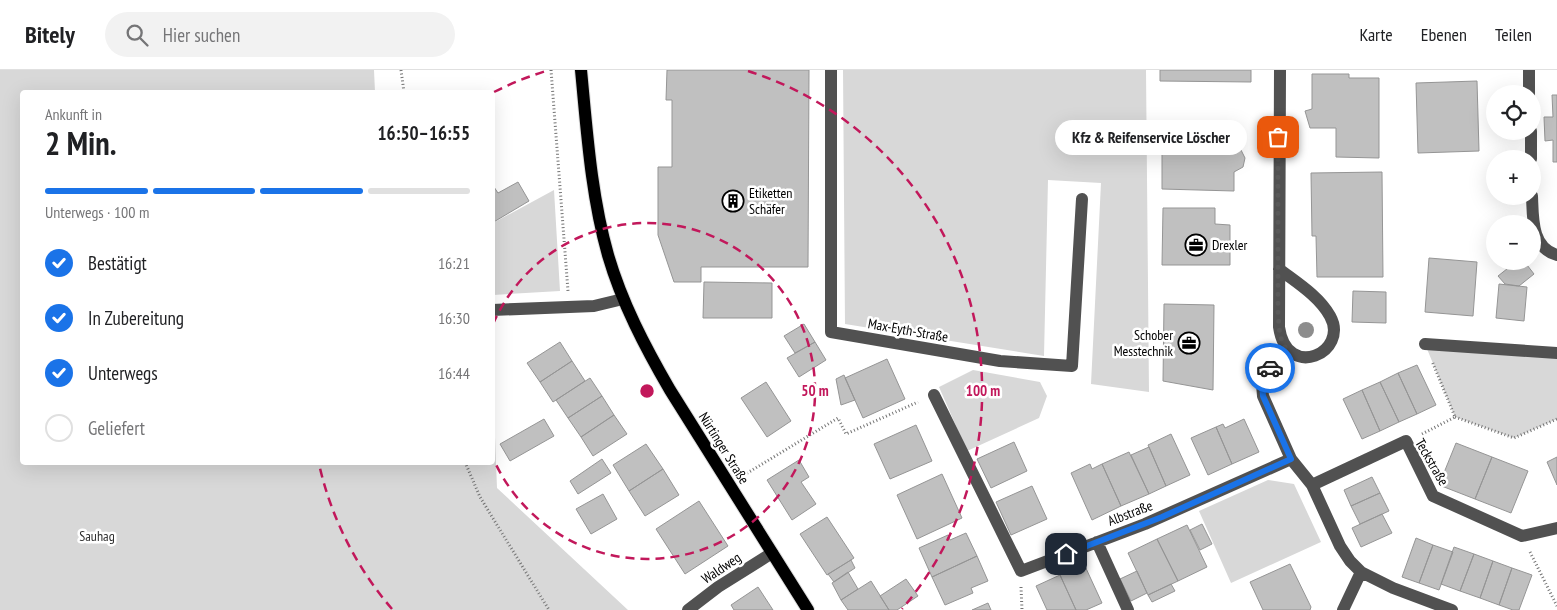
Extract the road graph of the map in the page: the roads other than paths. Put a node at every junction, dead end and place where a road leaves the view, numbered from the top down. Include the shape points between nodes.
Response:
1 (581, 70) edge
2 (831, 70) edge
3 (1280, 70) edge
4 (1529, 70) edge
5 (1530, 85) edge
6 (1082, 198) dead end
7 (1532, 205) edge
8 (1557, 255) edge
9 (1279, 269) junction
10 (623, 298) junction
11 (495, 310) edge
12 (1425, 344) road end
13 (1286, 349) junction
14 (1557, 353) edge
15 (934, 395) road end
16 (1291, 459) junction
17 (1312, 485) junction
18 (1557, 528) edge
19 (1097, 542) junction
20 (772, 553) junction
21 (1361, 572) junction
22 (688, 610) edge
23 (808, 610) edge
24 (1128, 610) edge
25 (1343, 610) edge
26 (1452, 610) edge

1 - 10 main road, Nürtinger Straße via 596,206
2 - 6 street, Max-Eyth-Straße via 831,332 1000,361 1072,366
3 - 9 street
4 - 5 street
7 - 8 street via 1533,227 1540,244
9 - 13 street via 1278,327
9 - 13 street via 1319,303 1328,313 1333,328 1329,344 1315,356 1306,358
10 - 11 street via 594,306
10 - 20 main road, Nürtinger Straße via 650,356
12 - 14 street
13 - 16 street via 1262,384 1263,396
15 - 19 street, Albstraße via 1020,571
16 - 17 street
16 - 19 street, Albstraße
17 - 18 street, Teckstraße via 1406,441 1433,496 1522,536
17 - 21 street via 1340,546
19 - 24 street
20 - 22 street, Waldweg
20 - 23 main road, Nürtinger Straße
21 - 25 street
21 - 26 street

